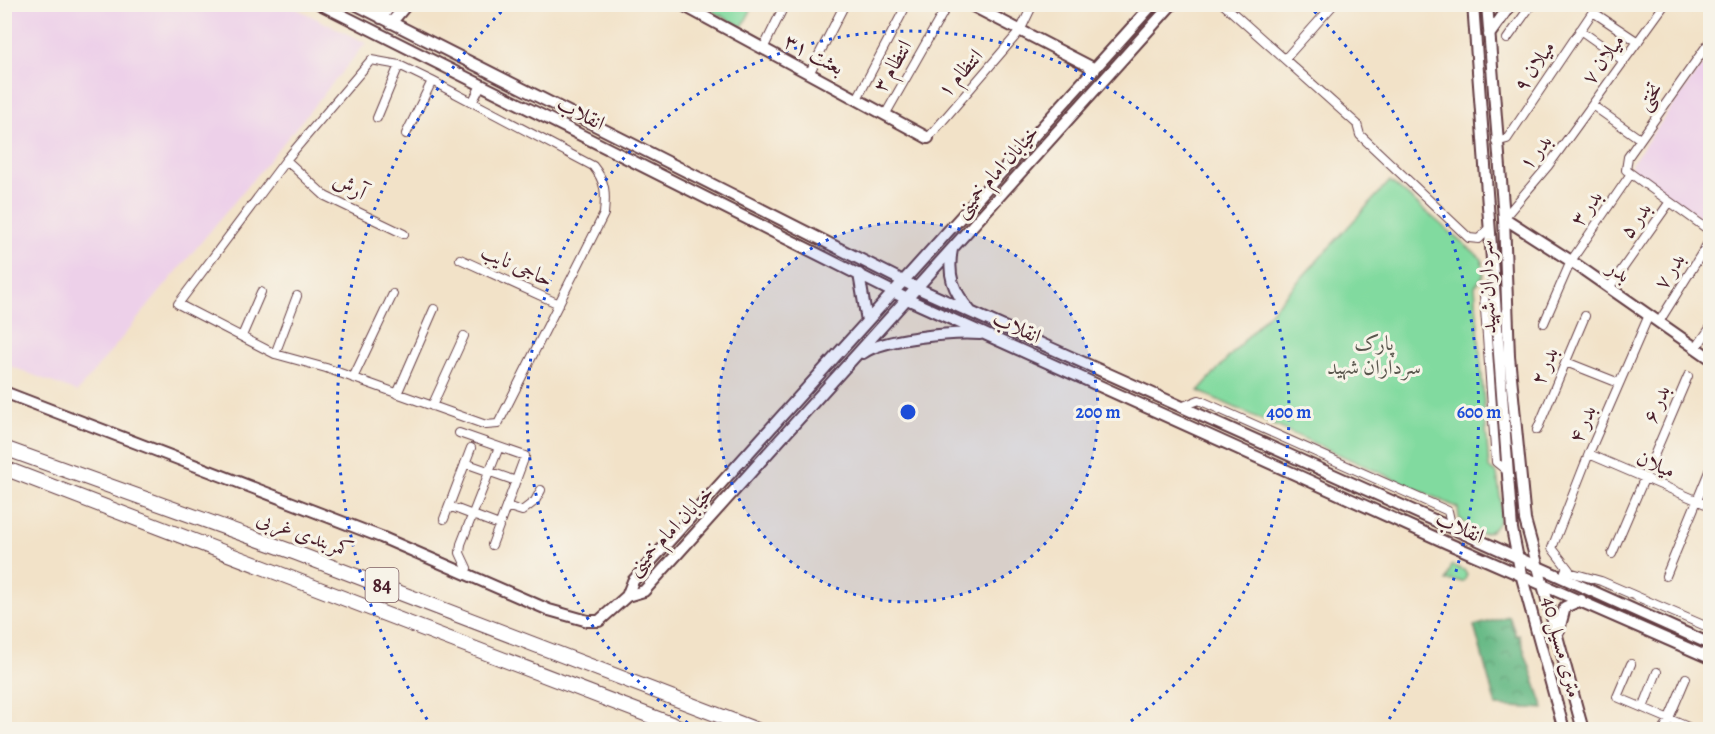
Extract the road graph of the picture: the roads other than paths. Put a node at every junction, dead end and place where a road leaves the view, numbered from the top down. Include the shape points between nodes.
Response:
1 (320, 4) edge
2 (355, 4) edge
3 (392, 4) edge
4 (407, 4) edge
5 (681, 4) edge
6 (786, 4) edge
7 (845, 4) edge
8 (907, 4) edge
9 (948, 4) edge
10 (969, 4) edge
11 (1033, 4) edge
12 (1153, 4) edge
13 (1172, 4) edge
14 (1222, 4) edge
15 (1334, 4) edge
16 (1473, 4) edge
17 (1487, 4) edge
18 (1511, 4) edge
19 (1532, 4) edge
20 (1665, 4) edge
21 (1596, 8) edge
22 (702, 9) edge
23 (386, 21) junction
24 (1580, 30) junction
25 (1020, 31) junction
26 (1489, 35) junction
27 (1507, 39) dead end
28 (1710, 41) edge
29 (1638, 42) junction
30 (763, 49) junction
31 (1285, 60) junction
32 (1624, 61) junction
33 (399, 65) junction
34 (1095, 69) junction
35 (809, 74) junction
36 (432, 81) junction
37 (481, 85) junction
38 (857, 99) junction
39 (472, 101) junction
40 (1592, 105) junction
41 (1493, 113) junction
42 (885, 114) junction
43 (1480, 115) junction
44 (377, 118) dead end
45 (610, 132) junction
46 (406, 134) dead end
47 (928, 138) joint
48 (1640, 140) junction
49 (1496, 142) junction
50 (603, 146) junction
51 (286, 160) junction
52 (1630, 175) junction
53 (1669, 203) junction
54 (1503, 218) junction
55 (1490, 228) junction
56 (1710, 231) edge
57 (404, 234) dead end
58 (1710, 240) edge
59 (952, 249) junction
60 (460, 259) dead end
61 (1571, 261) junction
62 (879, 267) junction
63 (859, 274) junction
64 (872, 280) junction
65 (904, 280) junction
66 (917, 288) junction
67 (1609, 288) junction
68 (894, 291) junction
69 (261, 292) dead end
70 (393, 294) dead end
71 (297, 296) dead end
72 (907, 299) junction
73 (558, 304) junction
74 (434, 309) dead end
75 (972, 313) junction
76 (1648, 315) junction
77 (1585, 316) dead end
78 (867, 321) junction
79 (1659, 322) junction
80 (1544, 323) dead end
81 (1710, 328) edge
82 (987, 335) junction
83 (242, 336) junction
84 (464, 336) dead end
85 (1696, 348) junction
86 (275, 354) junction
87 (1710, 358) edge
88 (853, 359) junction
89 (1566, 362) junction
90 (1688, 376) dead end
91 (354, 378) junction
92 (1619, 383) junction
93 (4, 385) edge
94 (4, 392) edge
95 (397, 394) junction
96 (432, 406) junction
97 (1537, 430) dead end
98 (459, 433) dead end
99 (499, 447) junction
100 (4, 448) edge
101 (471, 448) dead end
102 (1588, 454) junction
103 (465, 464) junction
104 (4, 468) edge
105 (1710, 469) edge
106 (489, 473) junction
107 (1644, 478) junction
108 (516, 482) junction
109 (541, 490) dead end
110 (1697, 501) junction
111 (449, 506) junction
112 (506, 506) junction
113 (1710, 506) edge
114 (473, 515) junction
115 (444, 519) dead end
116 (499, 525) junction
117 (492, 545) dead end
118 (1612, 554) dead end
119 (1519, 559) junction
120 (1536, 567) junction
121 (467, 568) junction
122 (1569, 570) junction
123 (1551, 573) junction
124 (1521, 574) junction
125 (1666, 576) dead end
126 (1541, 583) junction
127 (627, 596) junction
128 (1581, 600) junction
129 (574, 617) junction
130 (1710, 628) edge
131 (1558, 633) junction
132 (1710, 645) edge
133 (1710, 658) edge
134 (1631, 664) dead end
135 (1657, 672) dead end
136 (1686, 678) dead end
137 (1643, 708) junction
138 (1577, 709) junction
139 (1559, 714) junction
140 (1669, 719) junction
141 (1688, 727) dead end
142 (687, 729) edge
143 (757, 729) edge
144 (1564, 729) edge
145 (1583, 729) edge
146 (1664, 729) edge

1 - 37 main road, انقلاب
2 - 23 main road, انقلاب
3 - 23 main road
4 - 23 main road
5 - 22 main road, بعثت ۳۱
6 - 30 street
7 - 35 street
8 - 38 street
9 - 42 street, انتظام ۳
10 - 25 main road
11 - 25 street, انتظام ۱
12 - 34 main road, خیابان امام خمینی
13 - 59 main road, خیابان امام خمینی
14 - 31 street
15 - 31 street
16 - 43 main road, سرداران شهید
17 - 26 main road, سرداران شهید
18 - 26 main road
19 - 27 street
20 - 29 street, میلان ۷
21 - 24 street, میلان ۹
21 - 29 street
22 - 30 main road, بعثت ۳۱
23 - 45 main road, انقلاب
24 - 32 street
24 - 49 street, میلان ۹ via 1507,139
25 - 34 main road
25 - 47 street, انتظام ۱
26 - 41 main road, سرداران شهید
28 - 48 street, تختی
29 - 32 street, میلان ۷
30 - 35 main road, بعثت ۳۱
31 - 55 street via 1357,124 1360,135 1469,238 1479,239
32 - 40 street, میلان ۷
33 - 36 street
33 - 44 street
33 - 51 street via 378,60 365,64
34 - 65 main road, خیابان امام خمینی
35 - 38 main road, بعثت ۳۱
36 - 39 street
36 - 46 street
37 - 39 street
37 - 50 main road, انقلاب
38 - 42 main road, بعثت ۳۱
39 - 73 street via 593,166 603,178 604,214
40 - 48 street
40 - 54 street, بدر ۱ via 1548,166
41 - 43 main road
41 - 49 main road, سرداران شهید
42 - 47 main road, بعثت ۳۱
43 - 55 main road, سرداران شهید
45 - 50 main road
45 - 62 main road, انقلاب
48 - 52 street, تختی via 1628,157 1626,170
49 - 54 main road, سرداران شهید
50 - 63 main road, انقلاب
51 - 57 street, آرش via 325,196
51 - 83 street via 178,304
52 - 53 street
52 - 61 street, بدر ۳
53 - 56 street
53 - 67 street, بدر ۵
54 - 61 main road, بدر
54 - 120 main road, سرداران شهید via 1509,356 1525,520
55 - 119 main road, سرداران شهید via 1512,529
58 - 79 street, بدر ۷
59 - 66 main road, خیابان امام خمینی
59 - 75 main road via 950,281
60 - 73 street, حاجی نایب
61 - 67 main road, بدر
61 - 80 street, بدر ۳
62 - 64 main road
62 - 65 main road, انقلاب
63 - 64 main road, انقلاب
63 - 78 main road
64 - 68 main road, انقلاب
65 - 66 main road, انقلاب
65 - 68 main road, خیابان امام خمینی
66 - 72 main road, خیابان امام خمینی
66 - 75 main road, انقلاب
67 - 76 main road, بدر
68 - 72 main road, انقلاب
68 - 78 main road, خیابان امام خمینی
69 - 83 street
70 - 91 street
71 - 86 street
72 - 82 main road, انقلاب
72 - 88 main road, خیابان امام خمینی
73 - 96 street via 498,424 486,425
74 - 95 street
75 - 119 main road, انقلاب
76 - 79 main road, بدر
76 - 92 street, بدر ۴
77 - 89 street, بدر ۲
78 - 127 main road, خیابان امام خمینی via 633,581
79 - 85 main road, بدر
81 - 85 street
82 - 88 main road via 951,334 880,345
82 - 124 main road, انقلاب
83 - 86 street
84 - 96 street
85 - 87 main road, بدر
86 - 91 street
88 - 127 main road, خیابان امام خمینی via 644,591
89 - 92 street
89 - 97 street, بدر ۲
90 - 107 street, بدر ۶
91 - 95 street
92 - 102 street, بدر ۴
93 - 121 main road
94 - 129 main road via 381,537 549,610
95 - 96 street
98 - 99 street
99 - 106 street
99 - 108 street via 525,456
100 - 143 highway, کمربندی غربی / 84 via 307,557
101 - 103 street
102 - 107 street, میلان
102 - 122 street, بدر ۴ via 1552,548
103 - 106 street
103 - 111 street
104 - 142 highway, 84
105 - 110 street
106 - 108 street
106 - 114 street
107 - 110 street, میلان
107 - 118 street, بدر ۶
108 - 112 street
109 - 112 street via 522,511
110 - 113 street, میلان
110 - 125 street
111 - 114 street
111 - 115 street
112 - 116 street
114 - 116 street
114 - 121 street via 459,553
116 - 117 street
119 - 120 main road, انقلاب
119 - 124 main road, 40 متری مسیل
120 - 123 main road, انقلاب
120 - 126 main road, سرداران شهید
121 - 129 main road
122 - 123 street
122 - 130 street
123 - 132 main road, انقلاب
124 - 126 main road, انقلاب
124 - 139 main road, 40 متری مسیل
126 - 128 main road, انقلاب
126 - 131 main road, 40 متری مسیل
127 - 129 main road via 599,621
128 - 131 main road via 1565,607
128 - 133 main road, انقلاب
131 - 138 main road, 40 متری مسیل
134 - 137 street via 1617,698
135 - 137 street
136 - 140 street
137 - 140 street
138 - 139 main road
138 - 145 main road, 40 متری مسیل
139 - 144 main road, 40 متری مسیل
140 - 141 street
140 - 146 street

